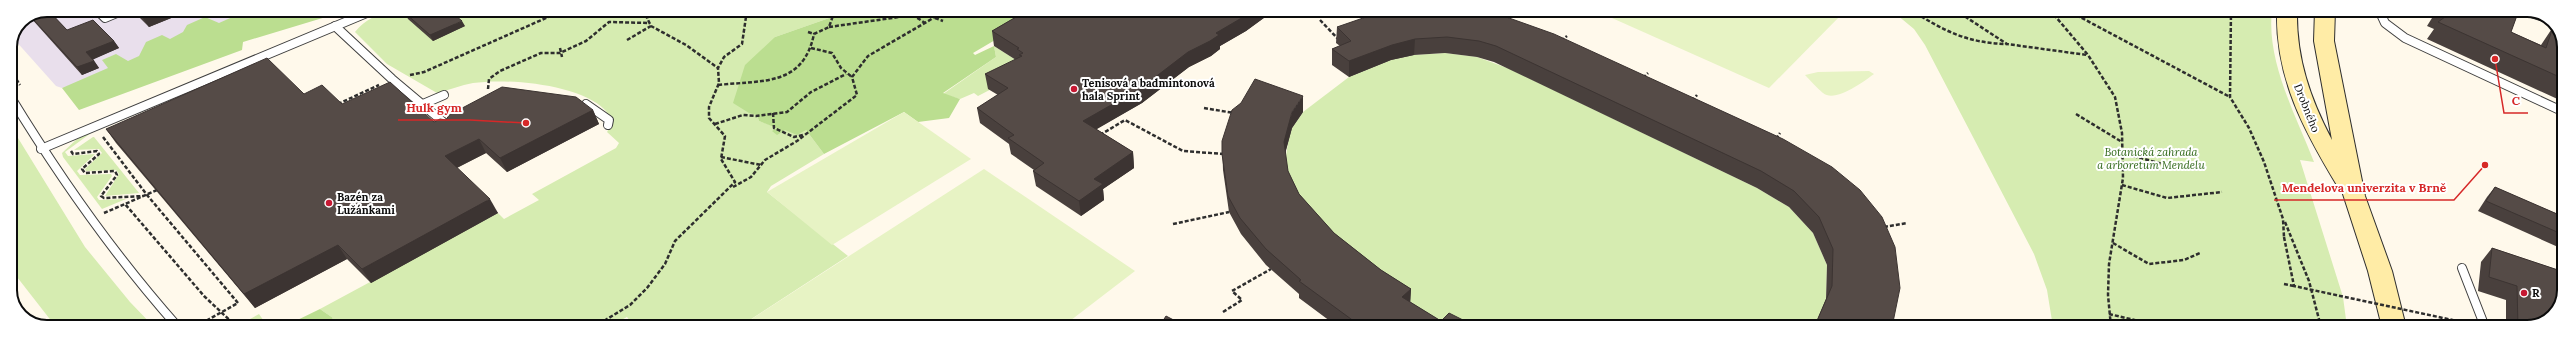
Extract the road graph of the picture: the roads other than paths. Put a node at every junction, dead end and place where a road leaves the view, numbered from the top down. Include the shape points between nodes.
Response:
1 (357, 17) edge
2 (2287, 17) edge
3 (2325, 17) edge
4 (2382, 17) edge
5 (335, 26) junction
6 (444, 95) dead end
7 (423, 104) junction
8 (586, 104) edge
9 (17, 108) edge
10 (2557, 109) edge
11 (608, 125) dead end
12 (451, 129) edge
13 (41, 149) junction
14 (2354, 196) junction
15 (2462, 268) dead end
16 (172, 320) edge
17 (2392, 320) edge
18 (2482, 320) edge

1 - 5 lane
2 - 14 main road, Drobného via 2288,50 2297,84 2312,124
3 - 14 main road, Drobného via 2324,41
4 - 10 lane via 2405,38
5 - 7 lane
5 - 13 lane
6 - 7 lane
7 - 12 lane
8 - 11 lane via 609,120
9 - 13 lane
13 - 16 lane via 89,220 127,270
14 - 17 main road, Drobného via 2380,272
15 - 18 lane

